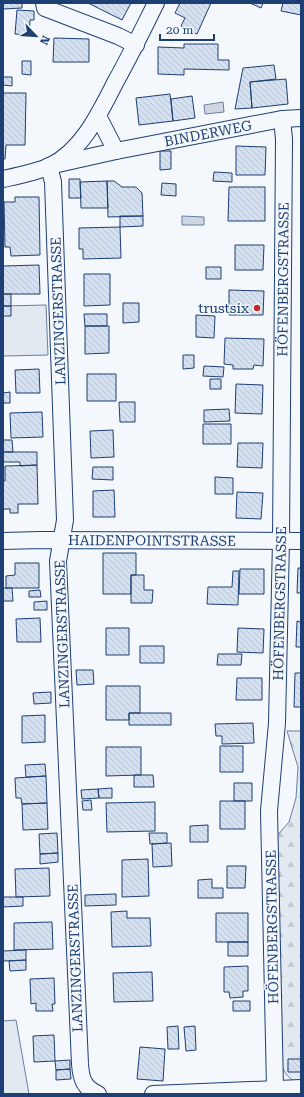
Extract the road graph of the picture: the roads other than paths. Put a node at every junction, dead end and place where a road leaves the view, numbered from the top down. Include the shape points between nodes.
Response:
1 (44, 3) edge
2 (156, 3) edge
3 (136, 45) junction
4 (98, 116) junction
5 (301, 118) edge
6 (282, 119) junction
7 (116, 151) junction
8 (50, 166) junction
9 (3, 179) edge
10 (62, 540) junction
11 (281, 540) junction
12 (3, 541) edge
13 (301, 541) edge
14 (275, 1088) junction
15 (301, 1088) edge
16 (184, 1093) edge
17 (98, 1094) edge
18 (153, 1094) edge

1 - 3 street via 45,8
2 - 3 street
3 - 4 street
4 - 7 street
4 - 8 street via 68,154
5 - 6 street, BINDERWEG
6 - 7 street, BINDERWEG
6 - 11 street, HÖFENBERGSTRASSE via 284,139
7 - 8 street, BINDERWEG
8 - 9 street, BINDERWEG
8 - 10 street, LANZINGERSTRASSE via 53,182 65,520
10 - 11 street, HAIDENPOINTSTRASSE
10 - 12 street, HAIDENPOINTSTRASSE
10 - 17 street, LANZINGERSTRASSE via 58,561 80,1074 84,1085
11 - 13 street, HAIDENPOINTSTRASSE
11 - 14 street, HÖFENBERGSTRASSE via 277,724 269,811
14 - 15 street
14 - 16 street
16 - 18 street

